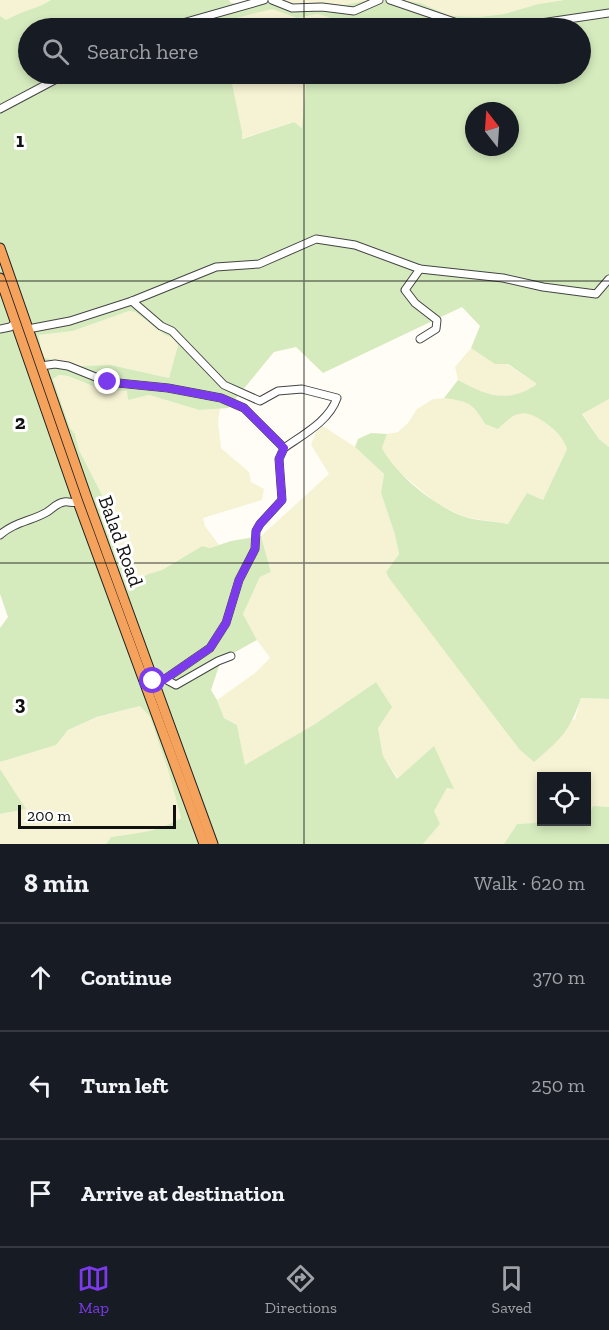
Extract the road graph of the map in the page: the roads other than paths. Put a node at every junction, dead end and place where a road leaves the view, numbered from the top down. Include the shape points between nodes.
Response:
1 (264, 0) edge
2 (272, 0) edge
3 (379, 0) edge
4 (390, 0) edge
5 (609, 13) edge
6 (200, 18) edge
7 (443, 18) edge
8 (575, 18) edge
9 (47, 84) edge
10 (0, 109) edge
11 (0, 248) edge
12 (420, 269) junction
13 (0, 278) edge
14 (609, 279) edge
15 (132, 301) junction
16 (16, 323) junction
17 (28, 328) junction
18 (0, 329) edge
19 (420, 339) dead end
20 (41, 366) junction
21 (284, 448) junction
22 (78, 502) junction
23 (0, 535) edge
24 (231, 656) dead end
25 (165, 679) junction
26 (149, 682) junction
27 (204, 844) edge
28 (213, 844) edge

1 - 6 street
2 - 3 street via 292,8 354,12
4 - 7 street
5 - 8 street
9 - 10 street
11 - 17 highway, Balad Road
12 - 14 street via 596,294
12 - 15 street via 355,245 316,239 259,264 216,267
12 - 19 street via 405,290 437,320 436,329
13 - 16 highway, Balad Road
15 - 17 street via 70,321
15 - 21 street via 172,331 224,385 260,401 278,391 302,389 337,398 333,410
16 - 18 street
16 - 22 highway, Balad Road
17 - 20 highway, Balad Road
20 - 21 street via 68,366 108,382 221,398 244,408
20 - 26 highway, Balad Road
21 - 25 street via 279,459 282,500 256,531 255,549 239,580 226,623 210,648
22 - 23 street via 56,505
22 - 26 highway, Balad Road
24 - 25 street via 176,685
25 - 26 street
26 - 27 highway, Balad Road
26 - 28 highway, Balad Road

